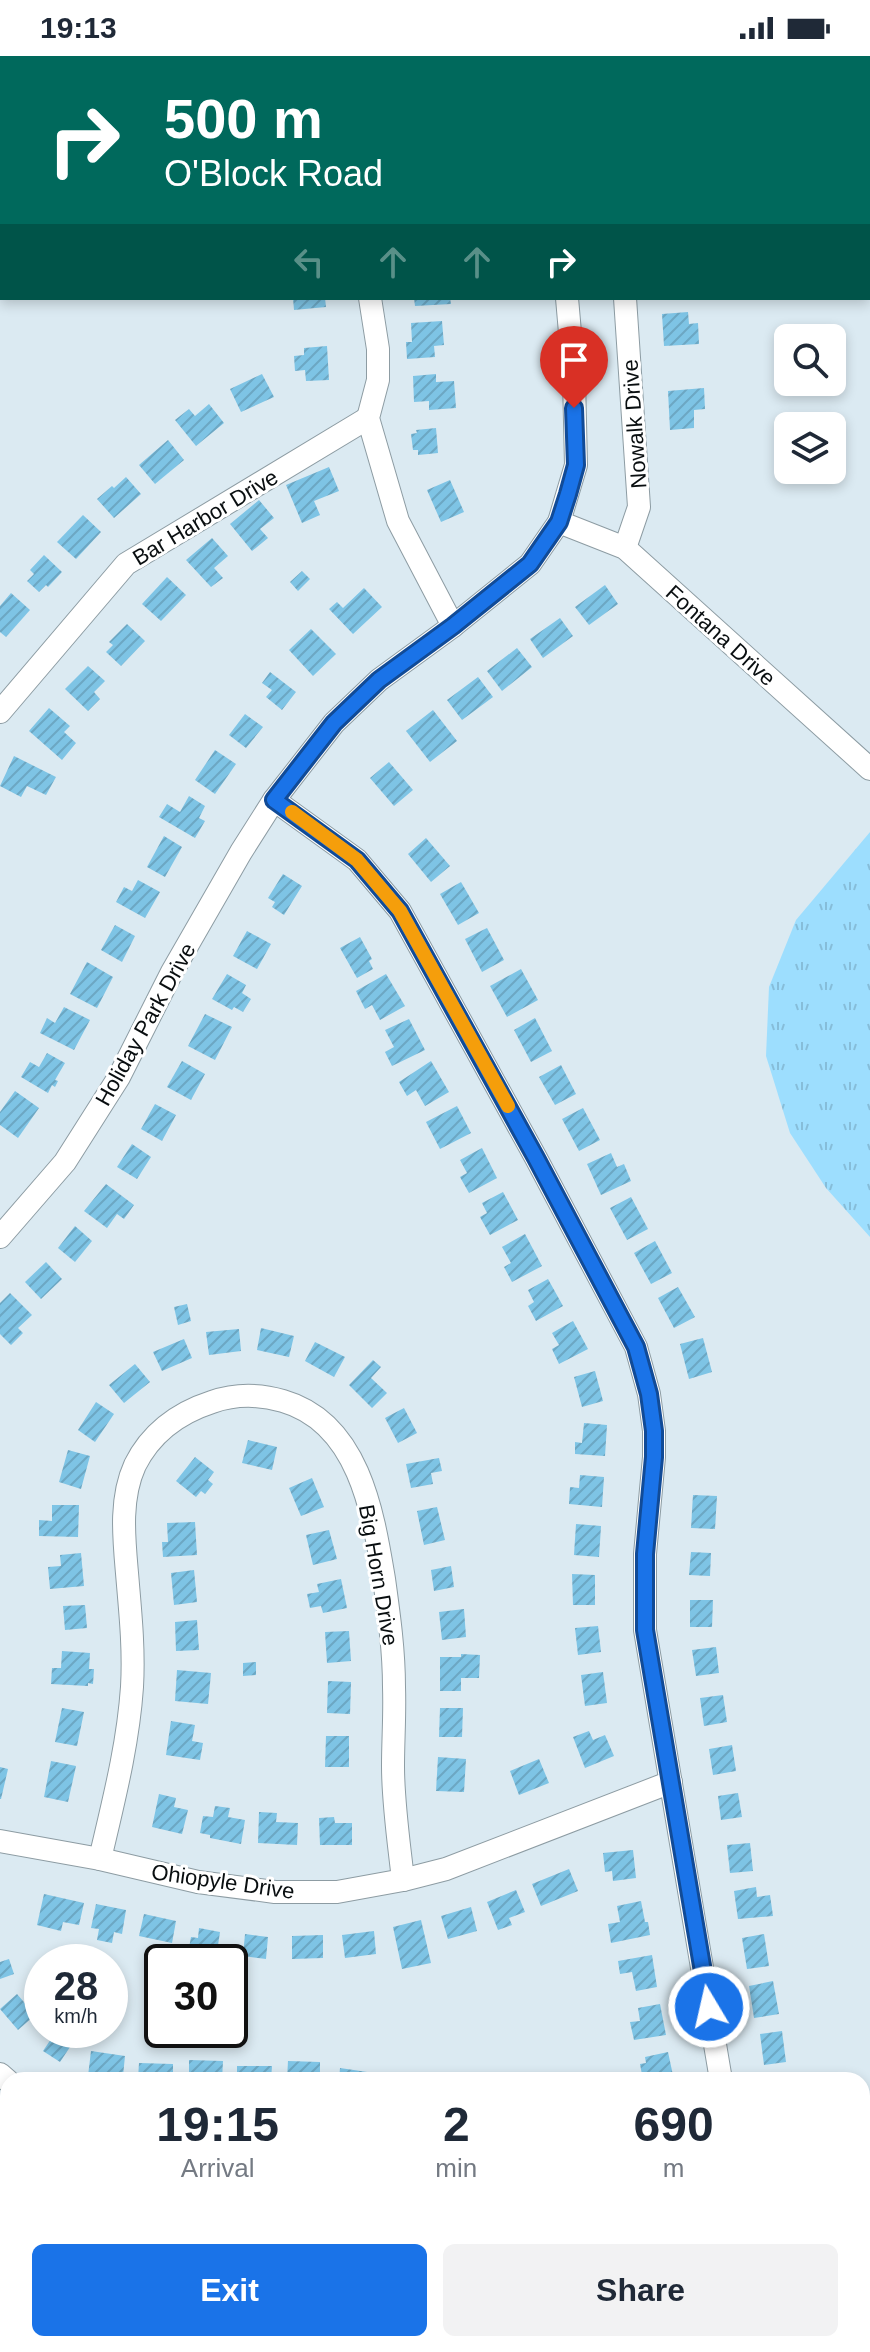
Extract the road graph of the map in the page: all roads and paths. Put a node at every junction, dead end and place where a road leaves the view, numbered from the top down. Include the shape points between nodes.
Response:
1 (370, 300) edge
2 (567, 300) edge
3 (625, 300) edge
4 (368, 418) junction
5 (559, 522) junction
6 (625, 548) junction
7 (453, 626) junction
8 (0, 712) edge
9 (870, 769) edge
10 (274, 800) junction
11 (0, 1237) edge
12 (671, 1782) junction
13 (0, 1841) edge
14 (100, 1859) junction
15 (403, 1880) junction
16 (720, 2072) edge

1 - 4 street via 378,380
2 - 5 street, Holiday Park Drive via 576,465
3 - 6 street, Nowalk Drive via 639,507
4 - 7 street via 398,521
4 - 8 street, Bar Harbor Drive via 126,564
5 - 6 street, Fontana Drive
5 - 7 street, Holiday Park Drive via 530,564
6 - 9 street, Fontana Drive
7 - 10 street, Holiday Park Drive via 379,680 334,723
10 - 11 street, Holiday Park Drive via 172,972 119,1077 65,1162
10 - 12 street via 357,860 400,911 636,1347 654,1431 645,1630
12 - 15 street, Ohiopyle Drive via 446,1869
12 - 16 street
13 - 14 street, Ohiopyle Drive
14 - 15 street, Ohiopyle Drive via 198,1882 275,1892 337,1892
14 - 15 street, Big Horn Drive via 132,1687 124,1513 131,1478 144,1450 175,1418 222,1398 247,1395 297,1405 319,1419 337,1437 367,1497 393,1650 393,1769

